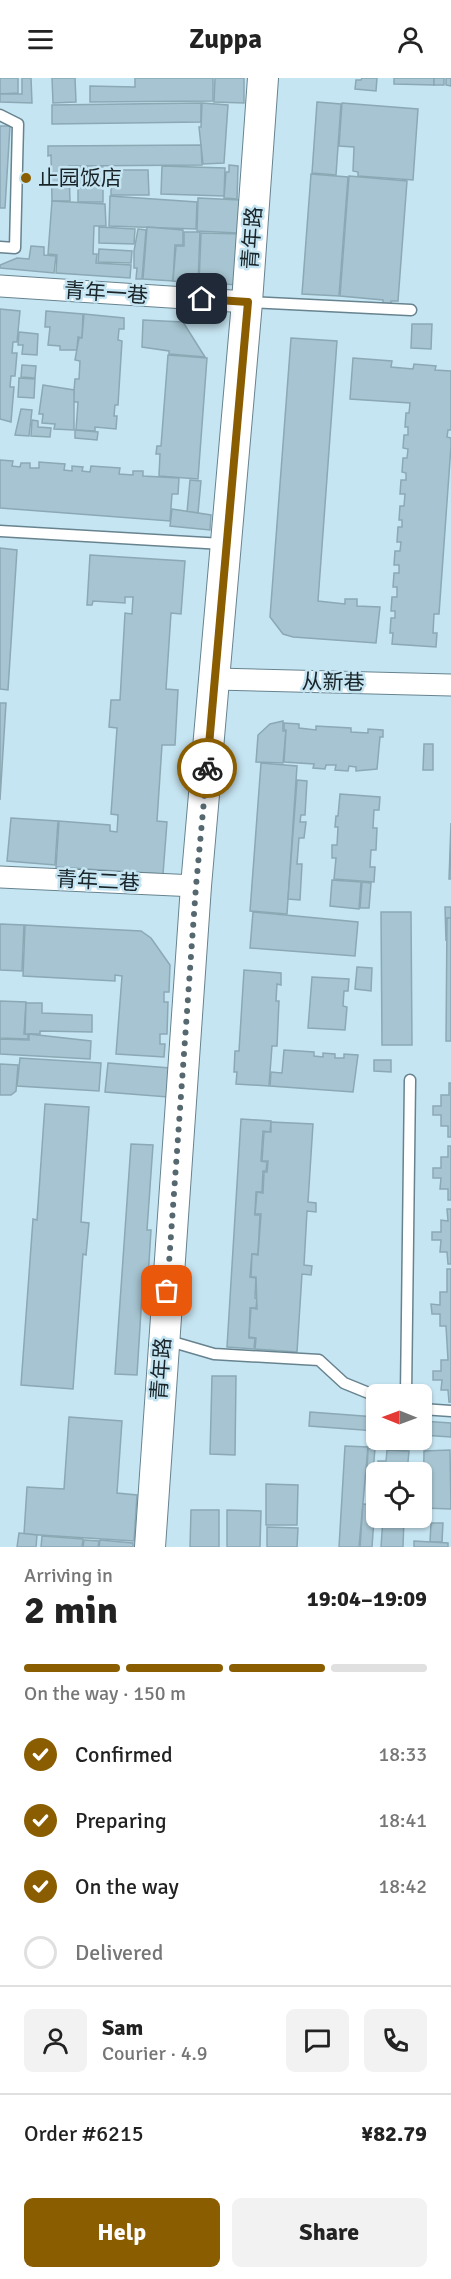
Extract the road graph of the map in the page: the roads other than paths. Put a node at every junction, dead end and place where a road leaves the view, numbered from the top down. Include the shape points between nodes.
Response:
1 (263, 78) edge
2 (0, 115) edge
3 (0, 247) edge
4 (0, 286) edge
5 (248, 302) junction
6 (411, 310) dead end
7 (0, 531) edge
8 (226, 545) junction
9 (216, 679) junction
10 (451, 685) edge
11 (0, 877) edge
12 (196, 886) junction
13 (410, 1080) dead end
14 (163, 1339) junction
15 (406, 1384) edge
16 (366, 1392) edge
17 (432, 1410) edge
18 (451, 1411) edge
19 (150, 1547) edge

1 - 5 street, 青年路
2 - 3 lane via 18,124 15,248
4 - 5 street, 青年一巷
5 - 6 lane
5 - 8 street, 青年路
7 - 8 lane
8 - 9 street, 青年路
9 - 10 street, 从新巷
9 - 12 street, 青年路
11 - 12 street, 青年二巷
12 - 14 street, 青年路
13 - 15 lane
14 - 16 lane via 214,1354 319,1360 344,1383
14 - 19 street, 青年路
17 - 18 lane

